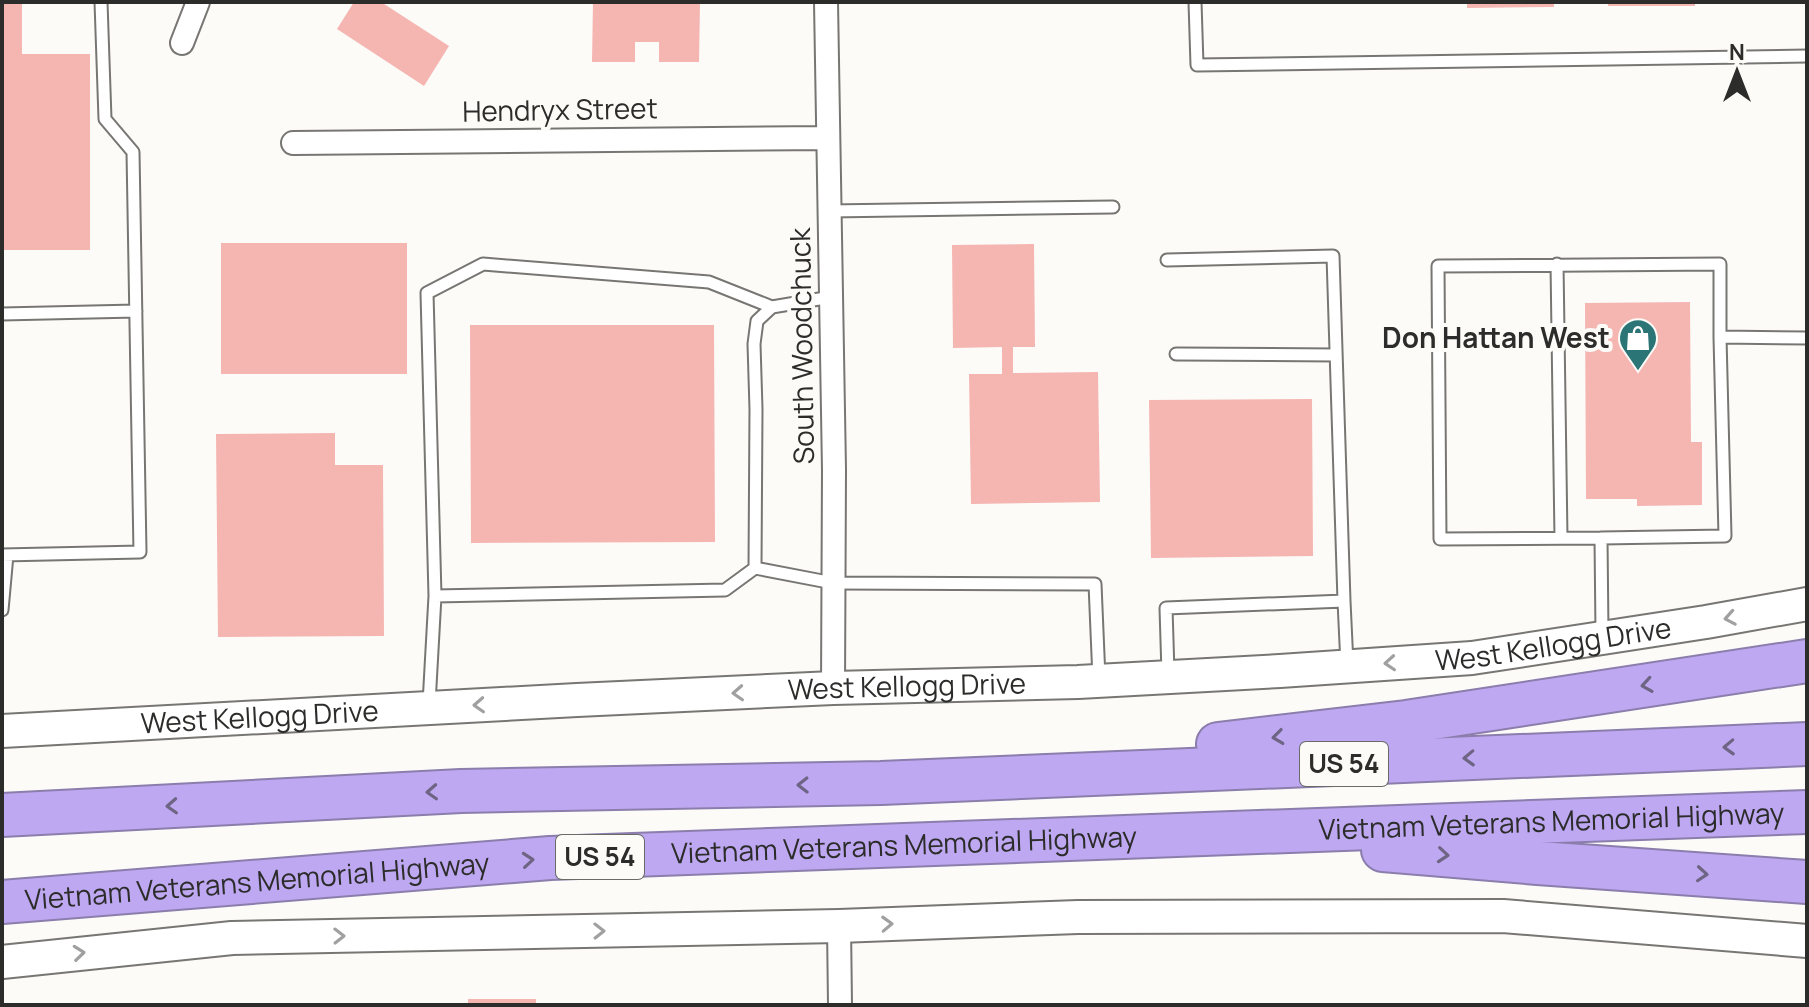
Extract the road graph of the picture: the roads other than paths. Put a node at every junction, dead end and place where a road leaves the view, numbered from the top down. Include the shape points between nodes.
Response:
1 (101, 2) edge
2 (198, 2) edge
3 (826, 2) edge
4 (1195, 2) edge
5 (182, 43) dead end
6 (1807, 56) edge
7 (828, 138) junction
8 (293, 143) dead end
9 (1113, 207) dead end
10 (829, 211) junction
11 (1167, 260) dead end
12 (1557, 264) junction
13 (831, 297) junction
14 (772, 307) junction
15 (136, 311) junction
16 (2, 314) edge
17 (1720, 337) junction
18 (1807, 338) edge
19 (1176, 354) dead end
20 (1336, 355) junction
21 (1561, 538) junction
22 (1601, 538) junction
23 (4, 555) edge
24 (755, 568) junction
25 (833, 583) junction
26 (435, 596) junction
27 (1344, 601) junction
28 (1807, 604) edge
29 (2, 610) edge
30 (1602, 638) junction
31 (1807, 661) edge
32 (1347, 666) junction
33 (1168, 677) junction
34 (1099, 681) junction
35 (833, 688) junction
36 (429, 708) junction
37 (2, 731) edge
38 (1807, 744) edge
39 (881, 783) junction
40 (2, 812) edge
41 (1807, 812) edge
42 (1198, 835) junction
43 (1807, 882) edge
44 (2, 902) edge
45 (839, 926) junction
46 (1807, 941) edge
47 (2, 962) edge
48 (840, 1005) edge

1 - 15 lane via 105,119 133,152
2 - 5 street
3 - 7 street, South Woodchuck
4 - 6 lane via 1197,65
7 - 8 street, Hendryx Street
7 - 10 street, South Woodchuck
9 - 10 lane
10 - 13 street, South Woodchuck
11 - 20 lane via 1333,256
12 - 17 lane via 1720,264
12 - 21 lane
12 - 21 lane via 1438,266 1440,539
13 - 14 lane
13 - 25 street, South Woodchuck
14 - 24 lane via 757,321 754,344
14 - 26 lane via 709,282 483,264 427,293
15 - 16 lane
15 - 23 lane via 140,552
17 - 18 lane
17 - 22 lane via 1725,536
19 - 20 lane
20 - 27 lane
21 - 22 lane
22 - 30 lane
23 - 29 lane
24 - 25 lane
24 - 26 lane via 725,590
25 - 34 lane via 1095,584
25 - 35 street, South Woodchuck
26 - 36 lane
27 - 32 lane
27 - 33 lane via 1166,608
28 -> 30 main road, West Kellogg Drive
30 -> 32 main road, West Kellogg Drive via 1472,658
31 -> 39 highway via 1406,722
32 - 33 main road, West Kellogg Drive
33 - 34 main road, West Kellogg Drive
34 - 35 main road, West Kellogg Drive
35 -> 36 main road, West Kellogg Drive
36 - 37 main road, West Kellogg Drive
38 -> 39 highway, US 54
39 -> 40 highway, US 54 via 461,791
41 - 42 highway, Vietnam Veterans Memorial Highway / US 54
42 -> 43 highway
44 -> 42 highway, Vietnam Veterans Memorial Highway / US 54 via 550,858
45 -> 46 main road via 1078,917 1503,916
47 -> 45 main road via 232,938
45 - 48 street

